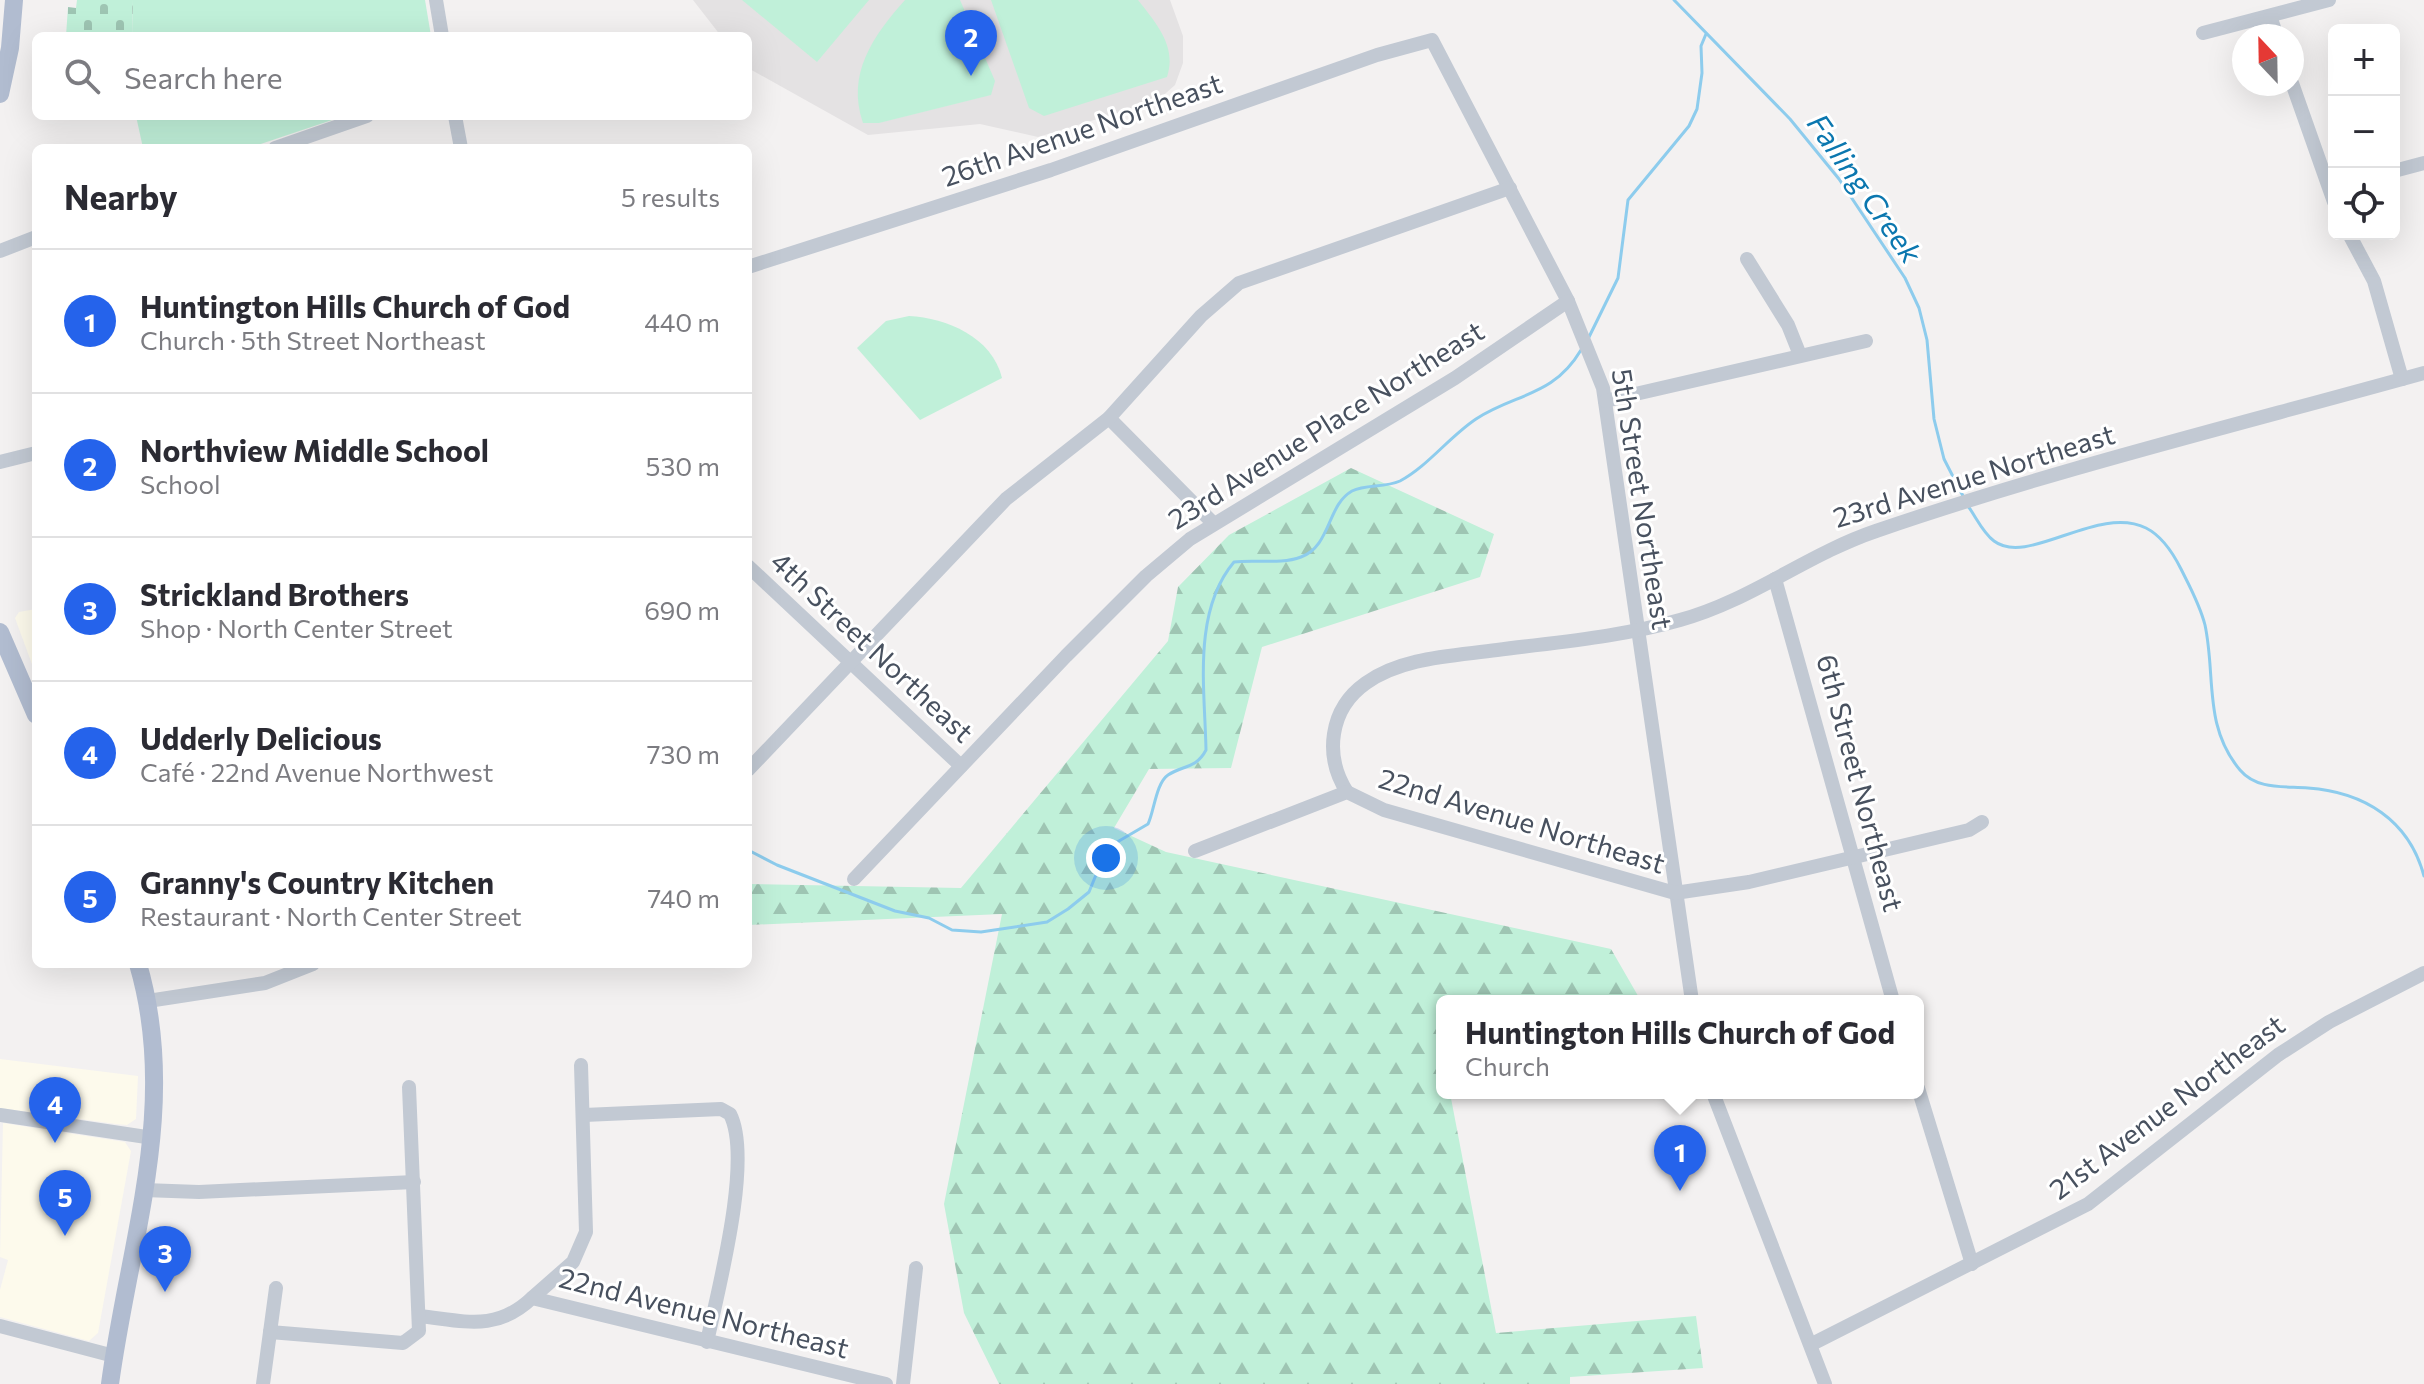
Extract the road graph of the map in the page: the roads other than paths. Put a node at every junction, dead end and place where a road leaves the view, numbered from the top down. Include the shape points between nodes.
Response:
1 (14, 0) edge
2 (436, 0) edge
3 (2329, 0) edge
4 (2270, 16) junction
5 (2273, 24) edge
6 (441, 32) edge
7 (2203, 33) dead end
8 (1432, 40) joint
9 (5, 46) edge
10 (0, 94) edge
11 (2297, 96) edge
12 (356, 120) edge
13 (456, 120) edge
14 (286, 144) edge
15 (460, 144) edge
16 (2424, 163) edge
17 (2400, 169) edge
18 (2328, 182) edge
19 (1510, 188) junction
20 (32, 239) edge
21 (2352, 240) edge
22 (0, 251) edge
23 (1747, 259) dead end
24 (752, 266) edge
25 (1568, 301) junction
26 (1866, 341) dead end
27 (1800, 355) junction
28 (2424, 373) edge
29 (2402, 379) junction
30 (1605, 401) junction
31 (1109, 418) junction
32 (32, 454) edge
33 (0, 462) edge
34 (1213, 523) junction
35 (752, 570) edge
36 (1775, 579) junction
37 (1637, 629) junction
38 (0, 632) edge
39 (851, 662) junction
40 (32, 706) edge
41 (752, 766) edge
42 (961, 766) junction
43 (1347, 792) junction
44 (1982, 822) dead end
45 (1195, 851) dead end
46 (1853, 857) junction
47 (854, 879) dead end
48 (1675, 893) junction
49 (139, 968) edge
50 (303, 968) edge
51 (2424, 973) edge
52 (1691, 995) edge
53 (1891, 995) edge
54 (148, 1001) junction
55 (581, 1065) dead end
56 (409, 1087) dead end
57 (1715, 1099) edge
58 (1921, 1099) edge
59 (0, 1115) edge
60 (584, 1115) junction
61 (153, 1138) junction
62 (414, 1182) junction
63 (144, 1190) junction
64 (1972, 1264) junction
65 (916, 1268) dead end
66 (276, 1288) dead end
67 (532, 1298) junction
68 (420, 1316) junction
69 (0, 1326) edge
70 (270, 1332) junction
71 (707, 1342) junction
72 (1812, 1344) junction
73 (114, 1356) junction
74 (110, 1384) edge
75 (263, 1384) edge
76 (886, 1384) edge
77 (903, 1384) edge
78 (1825, 1384) edge

1 - 9 main road
2 - 6 street
3 - 4 street
4 - 5 street
4 - 7 street
8 - 19 street, 5th Street Northeast
8 - 24 street, 26th Avenue Northeast
9 - 10 main road
11 - 18 street
12 - 14 street
13 - 15 street
16 - 17 street
19 - 25 street, 5th Street Northeast
19 - 31 street via 1239,283 1201,316
20 - 22 street
21 - 29 street via 2374,281
23 - 27 street
25 - 30 street, 5th Street Northeast via 1596,363
25 - 34 street, 23rd Avenue Place Northeast via 1455,378
26 - 27 street
27 - 30 street
28 - 29 street, 23rd Avenue Northeast
29 - 36 street, 23rd Avenue Northeast via 1939,509 1829,548
30 - 37 street, 5th Street Northeast
31 - 34 street
31 - 39 street via 1006,499
32 - 33 street
34 - 42 street, 23rd Avenue Place Northeast via 1140,582
35 - 39 street, 4th Street Northeast
36 - 37 street, 23rd Avenue Northeast via 1703,613
36 - 46 street, 6th Street Northeast
37 - 43 street, 23rd Avenue Northeast via 1422,661 1384,672 1344,705 1331,748
37 - 48 street, 5th Street Northeast
38 - 40 main road
39 - 41 street
39 - 42 street, 4th Street Northeast
42 - 47 street, 23rd Avenue Place Northeast
43 - 45 street, 22nd Avenue Northeast
43 - 48 street, 22nd Avenue Northeast via 1384,810
44 - 46 street, 22nd Avenue Northeast via 1969,830
46 - 48 street, 22nd Avenue Northeast
46 - 53 street, 6th Street Northeast
48 - 52 street, 5th Street Northeast
49 - 54 main road
50 - 54 street via 265,983
51 - 64 street, 21st Avenue Northeast via 2278,1055 2088,1204
54 - 61 main road via 157,1073
55 - 60 street
56 - 62 street
57 - 72 street
58 - 64 street
59 - 61 street
60 - 67 street via 584,1241 573,1262
60 - 71 street via 721,1109 730,1114 736,1137 732,1221
61 - 63 main road
62 - 63 street
62 - 68 street
63 - 73 main road
64 - 72 street, 21st Avenue Northeast
65 - 77 street
66 - 70 street
67 - 68 street, 22nd Avenue Northeast via 513,1315 492,1322
67 - 71 street, 22nd Avenue Northeast
68 - 70 street via 419,1331 403,1343
69 - 73 street
70 - 75 street
71 - 76 street, 22nd Avenue Northeast
72 - 78 street
73 - 74 main road

